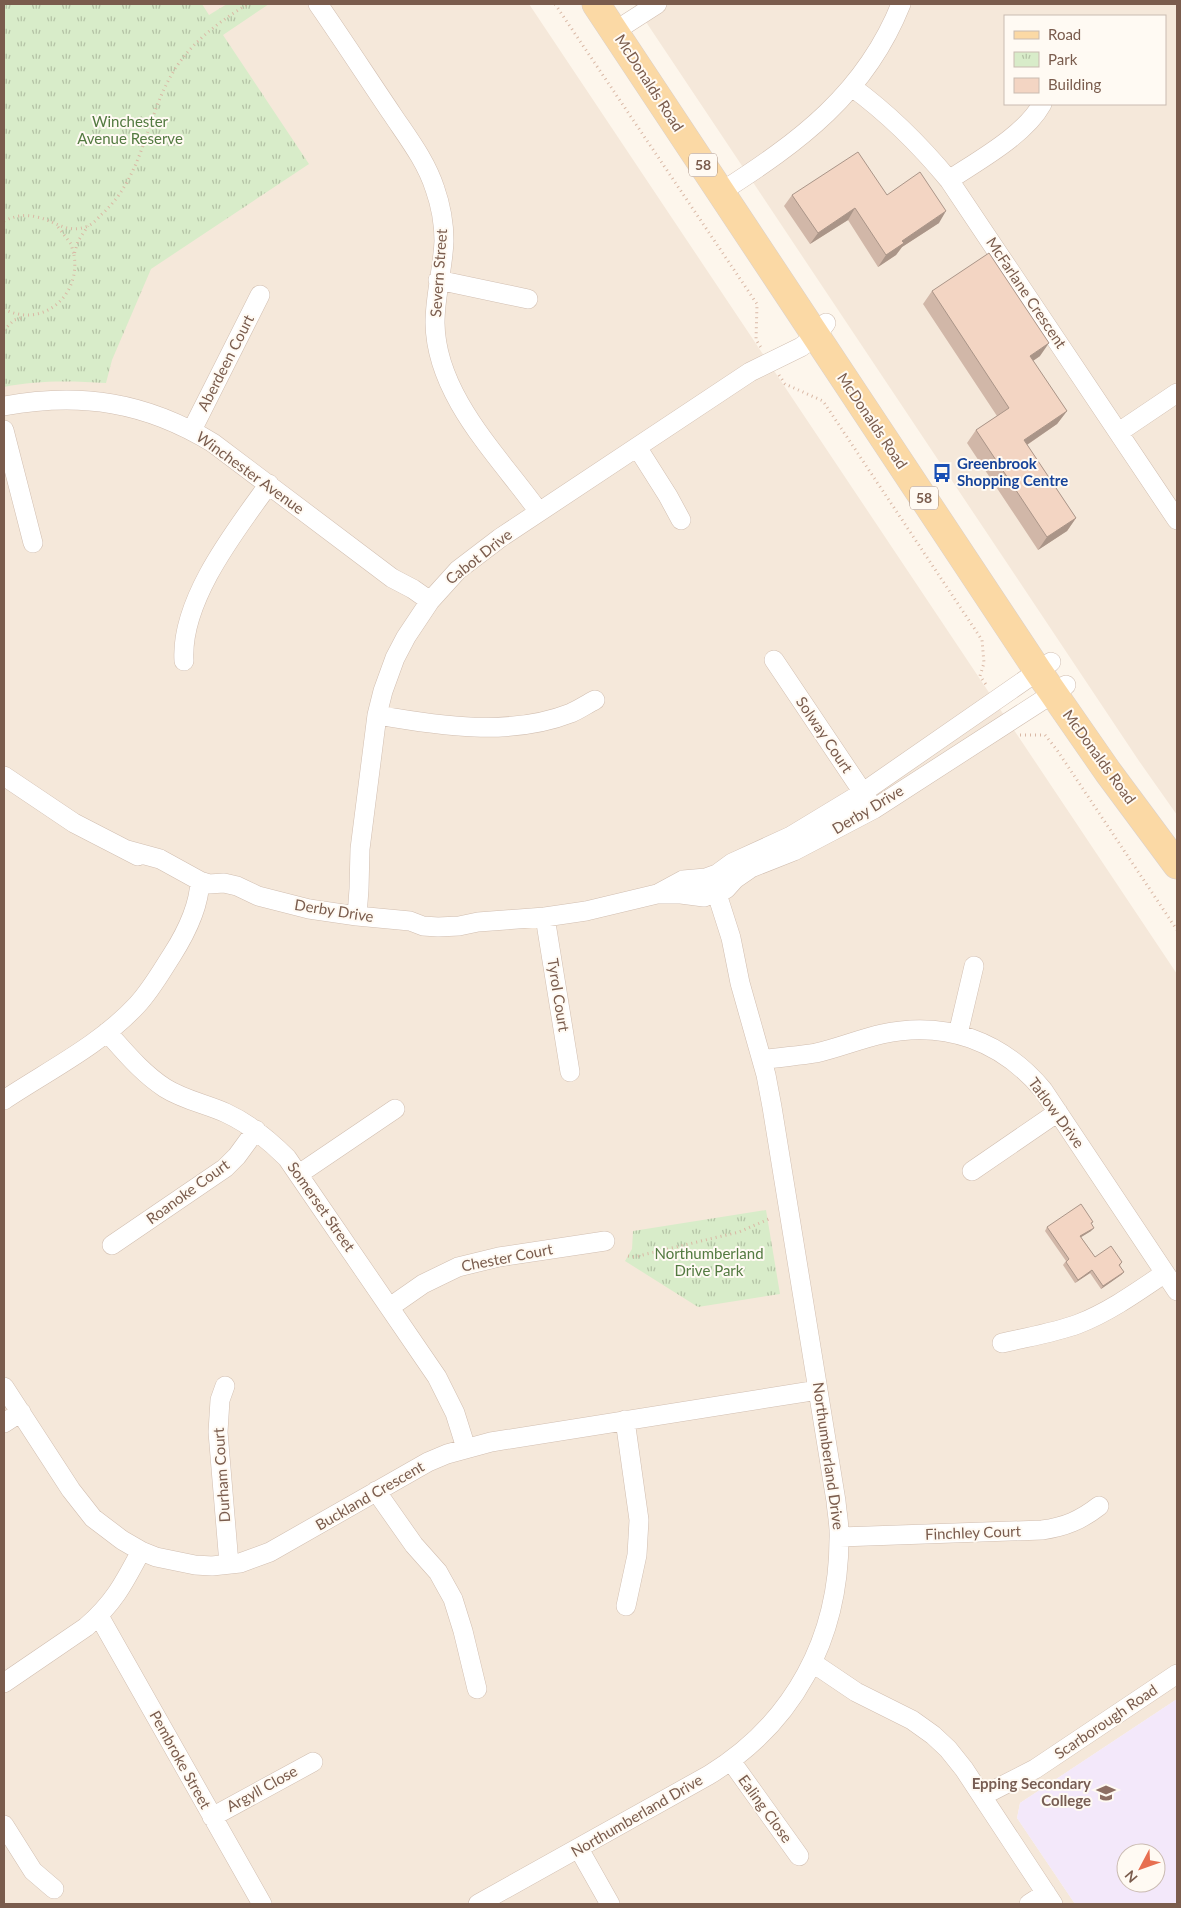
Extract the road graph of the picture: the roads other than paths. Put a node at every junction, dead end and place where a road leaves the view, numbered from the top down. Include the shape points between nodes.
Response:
1 (318, 4) edge
2 (596, 4) edge
3 (658, 4) edge
4 (901, 4) edge
5 (616, 20) edge
6 (852, 87) junction
7 (1041, 105) edge
8 (950, 180) junction
9 (727, 188) junction
10 (438, 280) junction
11 (260, 295) dead end
12 (528, 299) dead end
13 (817, 328) junction
14 (1177, 393) edge
15 (4, 406) edge
16 (4, 430) edge
17 (192, 430) junction
18 (1119, 432) junction
19 (637, 447) junction
20 (269, 484) junction
21 (535, 515) junction
22 (680, 520) dead end
23 (1177, 520) edge
24 (34, 543) dead end
25 (427, 605) junction
26 (774, 660) dead end
27 (184, 661) dead end
28 (1044, 666) junction
29 (1060, 689) junction
30 (595, 700) dead end
31 (377, 715) junction
32 (4, 776) edge
33 (862, 792) junction
34 (874, 809) junction
35 (1176, 857) edge
36 (197, 889) junction
37 (711, 889) junction
38 (352, 916) junction
39 (546, 917) junction
40 (974, 966) dead end
41 (107, 1032) junction
42 (958, 1034) junction
43 (764, 1068) junction
44 (570, 1072) dead end
45 (4, 1100) edge
46 (395, 1109) dead end
47 (1058, 1112) junction
48 (256, 1130) junction
49 (972, 1171) dead end
50 (299, 1174) junction
51 (605, 1241) dead end
52 (112, 1246) dead end
53 (1166, 1273) junction
54 (1177, 1291) edge
55 (390, 1308) junction
56 (1002, 1343) dead end
57 (225, 1386) dead end
58 (4, 1387) edge
59 (818, 1390) junction
60 (21, 1412) junction
61 (625, 1420) junction
62 (4, 1423) edge
63 (466, 1448) junction
64 (376, 1491) junction
65 (1099, 1506) dead end
66 (840, 1537) junction
67 (141, 1551) junction
68 (230, 1564) junction
69 (626, 1606) dead end
70 (99, 1616) junction
71 (809, 1670) junction
72 (1177, 1674) edge
73 (4, 1683) edge
74 (477, 1689) dead end
75 (731, 1761) junction
76 (313, 1762) dead end
77 (986, 1802) junction
78 (212, 1817) junction
79 (4, 1825) edge
80 (579, 1849) junction
81 (799, 1856) dead end
82 (54, 1889) dead end
83 (1049, 1899) edge
84 (262, 1904) edge
85 (478, 1904) edge
86 (610, 1904) edge
87 (1029, 1904) edge

1 - 10 street, Severn Street via 428,170 443,222
2 - 5 main road, McDonalds Road / 58
3 - 5 street
4 - 6 street via 886,37
5 - 9 main road, McDonalds Road / 58
6 - 8 street, McFarlane Crescent via 916,141
6 - 9 street via 798,140
7 - 8 street via 1018,133
8 - 18 street, McFarlane Crescent
9 - 13 main road, McDonalds Road / 58
10 - 12 street
10 - 21 street, Severn Street via 435,326 443,366 461,405 504,469 513,489
11 - 17 street, Aberdeen Court
13 - 19 street, Cabot Drive via 801,347 750,372
13 - 28 main road, McDonalds Road / 58
14 - 18 street
15 - 17 street, Winchester Avenue via 42,400 86,400 139,409
16 - 24 street
17 - 20 street, Winchester Avenue
18 - 23 street, McFarlane Crescent
19 - 21 street, Cabot Drive
19 - 22 street
20 - 25 street, Winchester Avenue via 392,578 408,596
20 - 27 street via 222,553 197,600 185,635
21 - 25 street, Cabot Drive via 476,555
25 - 31 street, Cabot Drive via 395,658
26 - 33 street, Solway Court
28 - 29 main road, McDonalds Road / 58
28 - 33 street, Derby Drive
29 - 34 street, Derby Drive
29 - 35 main road, McDonalds Road / 58 via 1129,779
29 - 35 main road, McDonalds Road / 58 via 1108,772
30 - 31 street via 558,717 485,727 450,726
31 - 38 street, Cabot Drive via 360,850 359,889
32 - 36 street via 74,823
33 - 34 street, Solway Court
33 - 37 street, Derby Drive via 791,836 732,863 717,874
34 - 37 street, Derby Drive via 794,851 751,868 726,889
36 - 38 street, Derby Drive via 224,883 258,896
36 - 41 street via 180,912 165,965 138,1004
37 - 39 street, Derby Drive via 704,897 657,894
37 - 43 street, Northumberland Drive via 731,938
38 - 39 street, Derby Drive via 410,921 438,917 477,922
39 - 44 street, Tyrol Court
40 - 42 street
41 - 45 street
41 - 48 street, Somerset Street via 135,1063 166,1089 226,1113
42 - 43 street, Tatlow Drive via 899,1030
42 - 47 street, Tatlow Drive via 1008,1056 1034,1079
43 - 59 street, Northumberland Drive
46 - 50 street
47 - 49 street
47 - 53 street, Tatlow Drive
48 - 50 street, Somerset Street
48 - 52 street, Roanoke Court via 225,1168
50 - 55 street, Somerset Street
51 - 55 street, Chester Court via 466,1265 422,1284
53 - 54 street, Tatlow Drive
53 - 56 street via 1121,1302 1078,1324
55 - 63 street, Somerset Street via 446,1393
57 - 68 street, Durham Court via 220,1400 218,1432
58 - 60 street, Buckland Crescent
59 - 61 street, Buckland Crescent
59 - 66 street, Northumberland Drive
60 - 62 street
60 - 67 street, Buckland Crescent via 93,1518
61 - 63 street, Buckland Crescent
61 - 69 street via 639,1520 637,1555
63 - 64 street, Buckland Crescent via 428,1462
64 - 68 street, Buckland Crescent via 278,1548
64 - 74 street via 438,1572 453,1599
65 - 66 street, Finchley Court via 1068,1525 1042,1530
66 - 71 street, Northumberland Drive via 831,1615
67 - 68 street, Buckland Crescent via 174,1562 212,1566
67 - 70 street via 125,1583
70 - 73 street
70 - 78 street, Pembroke Street
71 - 75 street, Northumberland Drive via 780,1714
71 - 77 street via 912,1720 933,1735 948,1749
72 - 77 street, Scarborough Road
75 - 80 street, Northumberland Drive
75 - 81 street, Ealing Close
76 - 78 street, Argyll Close
77 - 83 street
78 - 84 street, Pembroke Street
79 - 82 street via 32,1871
80 - 85 street, Northumberland Drive
80 - 86 street
83 - 87 street

